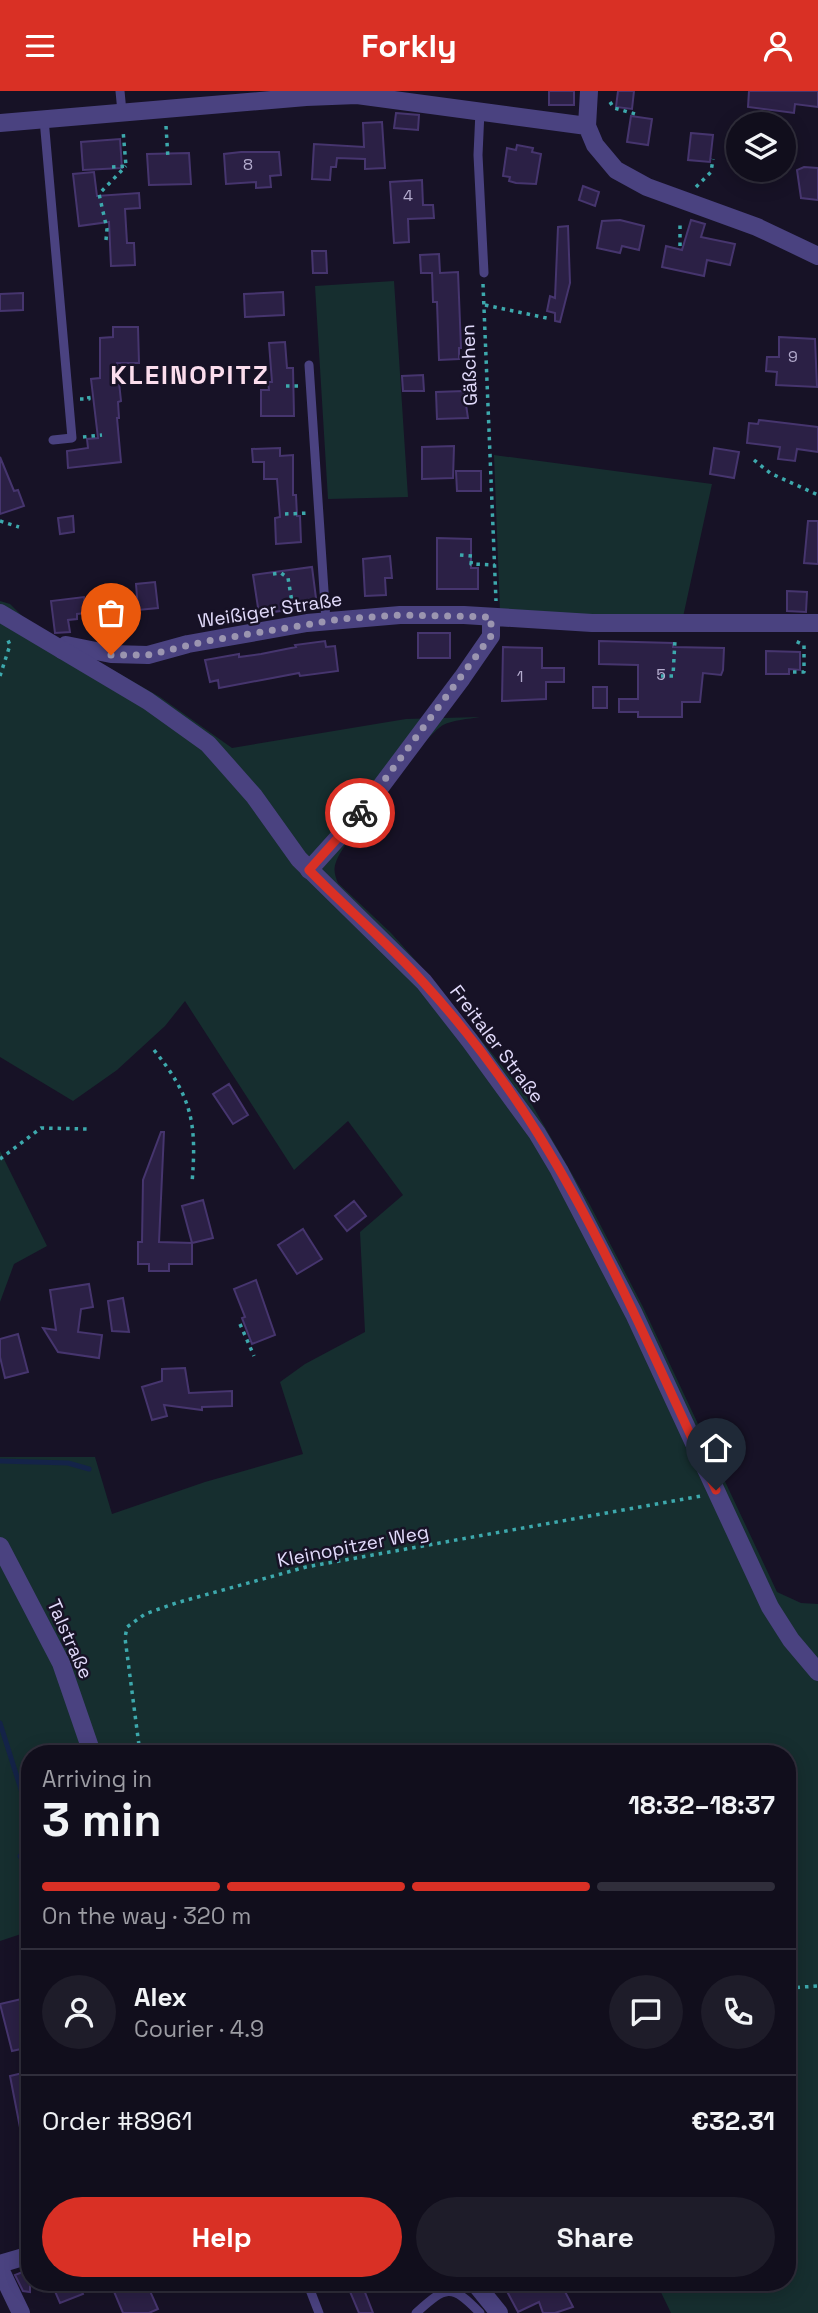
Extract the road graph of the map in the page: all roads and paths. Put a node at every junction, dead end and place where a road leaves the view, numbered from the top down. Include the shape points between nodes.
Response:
1 (120, 91) edge
2 (589, 91) edge
3 (610, 102) dead end
4 (164, 109) junction
5 (480, 111) junction
6 (122, 112) junction
7 (639, 115) dead end
8 (44, 119) junction
9 (0, 123) edge
10 (587, 126) junction
11 (168, 159) dead end
12 (713, 159) dead end
13 (126, 166) junction
14 (112, 167) dead end
15 (695, 197) dead end
16 (680, 222) dead end
17 (106, 240) dead end
18 (680, 246) dead end
19 (818, 255) edge
20 (484, 273) joint
21 (484, 305) junction
22 (551, 319) dead end
23 (310, 365) dead end
24 (102, 435) dead end
25 (72, 438) junction
26 (53, 440) dead end
27 (754, 460) dead end
28 (818, 495) edge
29 (285, 513) dead end
30 (311, 513) dead end
31 (0, 521) edge
32 (19, 527) dead end
33 (460, 555) dead end
34 (495, 565) junction
35 (273, 574) dead end
36 (298, 612) dead end
37 (0, 613) edge
38 (494, 617) junction
39 (326, 621) junction
40 (818, 623) edge
41 (675, 624) junction
42 (5, 633) dead end
43 (793, 640) dead end
44 (62, 650) junction
45 (793, 672) dead end
46 (0, 676) edge
47 (661, 676) dead end
48 (309, 870) junction
49 (154, 1050) dead end
50 (88, 1129) dead end
51 (0, 1159) edge
52 (192, 1183) dead end
53 (240, 1324) dead end
54 (254, 1356) dead end
55 (716, 1490) junction
56 (0, 1546) edge
57 (818, 1672) edge
58 (89, 1745) edge
59 (139, 1745) edge
60 (818, 1986) edge
61 (796, 1987) edge
62 (21, 2259) edge
63 (0, 2267) edge
64 (310, 2291) edge
65 (445, 2291) edge
66 (457, 2291) edge
67 (481, 2291) edge
68 (21, 2313) edge
69 (319, 2313) edge
70 (416, 2313) edge
71 (480, 2313) edge
72 (499, 2313) edge

1 - 6 lane
2 - 10 street
3 - 7 path via 614,108
4 - 5 street via 357,95
4 - 6 street
4 - 11 path
5 - 10 street
5 - 20 lane
6 - 8 street
6 - 13 path
8 - 9 street
8 - 25 lane
10 - 19 street via 605,158 627,177
12 - 15 path via 712,172 696,185
13 - 14 path
13 - 17 path via 99,194
16 - 18 path
20 - 21 path, Gäßchen
21 - 22 path
21 - 34 path, Gäßchen
23 - 39 lane
24 - 25 path
25 - 26 lane
27 - 28 path via 770,473
29 - 30 path
31 - 32 path
33 - 34 path via 471,555 471,564
34 - 38 path, Gäßchen
35 - 36 path via 288,578 293,608
37 - 44 street, Freitaler Straße
38 - 39 street, Weißiger Straße via 400,615
38 - 41 street, Weißiger Straße
38 - 48 street via 491,636 462,678 364,809
39 - 44 street, Weißiger Straße via 148,655 111,655 66,645
40 - 41 street, Weißiger Straße
41 - 47 path via 673,676
42 - 46 path via 10,645
43 - 45 path via 804,645 804,672
44 - 48 street, Freitaler Straße via 148,701 208,744
48 - 55 street, Freitaler Straße via 424,982 537,1133 634,1314
49 - 52 path via 177,1079 191,1112 195,1146
50 - 51 path via 41,1128
53 - 54 path
55 - 57 street, Freitaler Straße via 770,1607
55 - 59 path, Kleinopitzer Weg via 698,1497 306,1567 145,1614 127,1627 125,1638
56 - 58 street, Talstraße via 61,1663
60 - 61 path
62 - 63 street
63 - 68 street
64 - 69 lane
65 - 70 lane
66 - 71 lane
67 - 72 street

